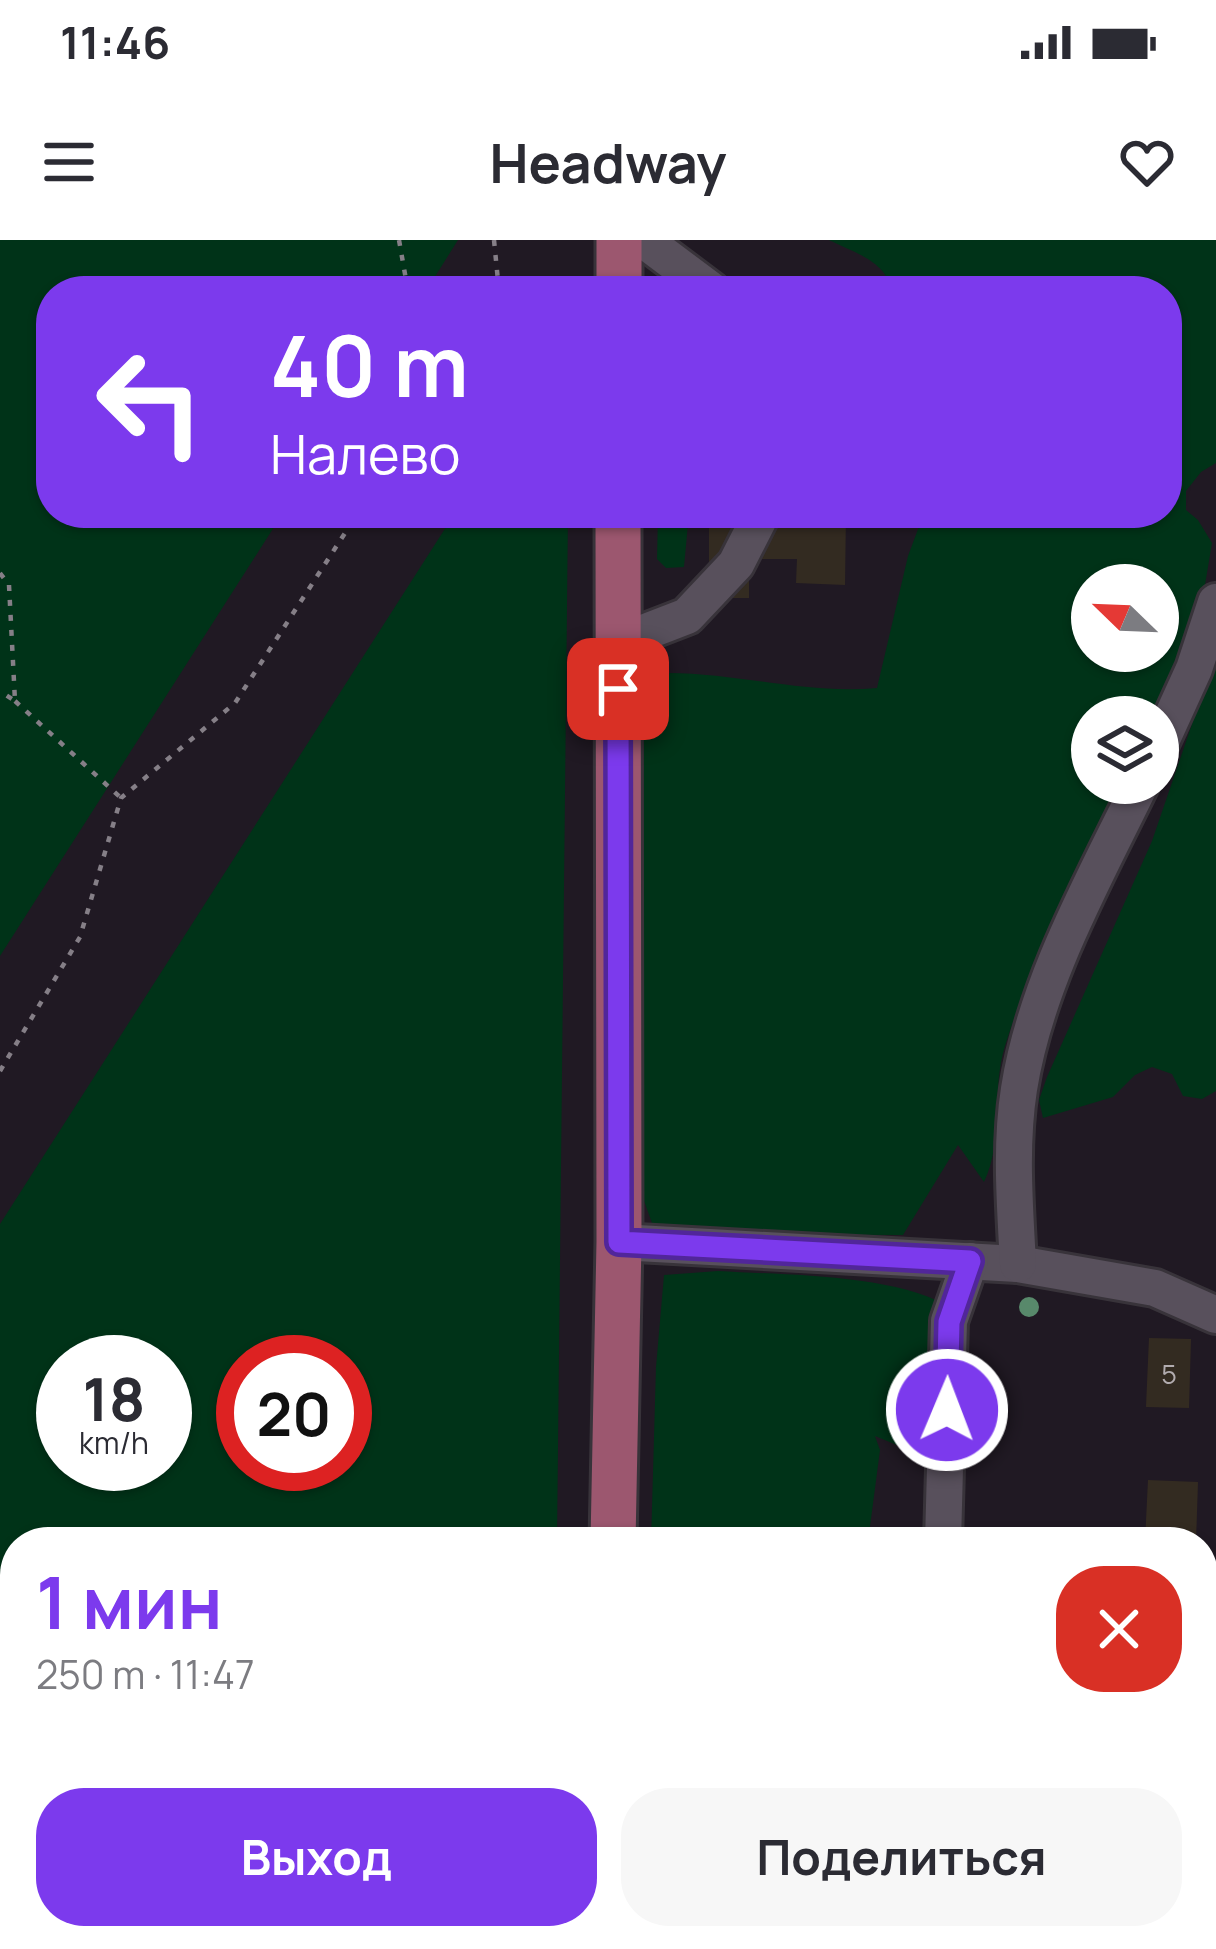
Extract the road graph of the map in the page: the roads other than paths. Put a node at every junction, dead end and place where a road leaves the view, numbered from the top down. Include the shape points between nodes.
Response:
1 (620, 240) edge
2 (644, 240) edge
3 (619, 276) edge
4 (692, 276) edge
5 (618, 528) edge
6 (754, 528) edge
7 (1216, 602) edge
8 (617, 643) junction
9 (1179, 703) edge
10 (1131, 804) edge
11 (619, 1242) junction
12 (970, 1261) junction
13 (1018, 1264) junction
14 (1207, 1310) edge
15 (614, 1527) edge
16 (944, 1527) edge

1 - 3 main road
2 - 4 street
5 - 8 main road
6 - 8 street via 736,564 687,616
7 - 9 street
8 - 11 main road
10 - 13 street via 1054,968 1027,1052 1016,1122
11 - 12 street
11 - 15 main road
12 - 13 street
12 - 16 street via 949,1322
13 - 14 street via 1155,1288

